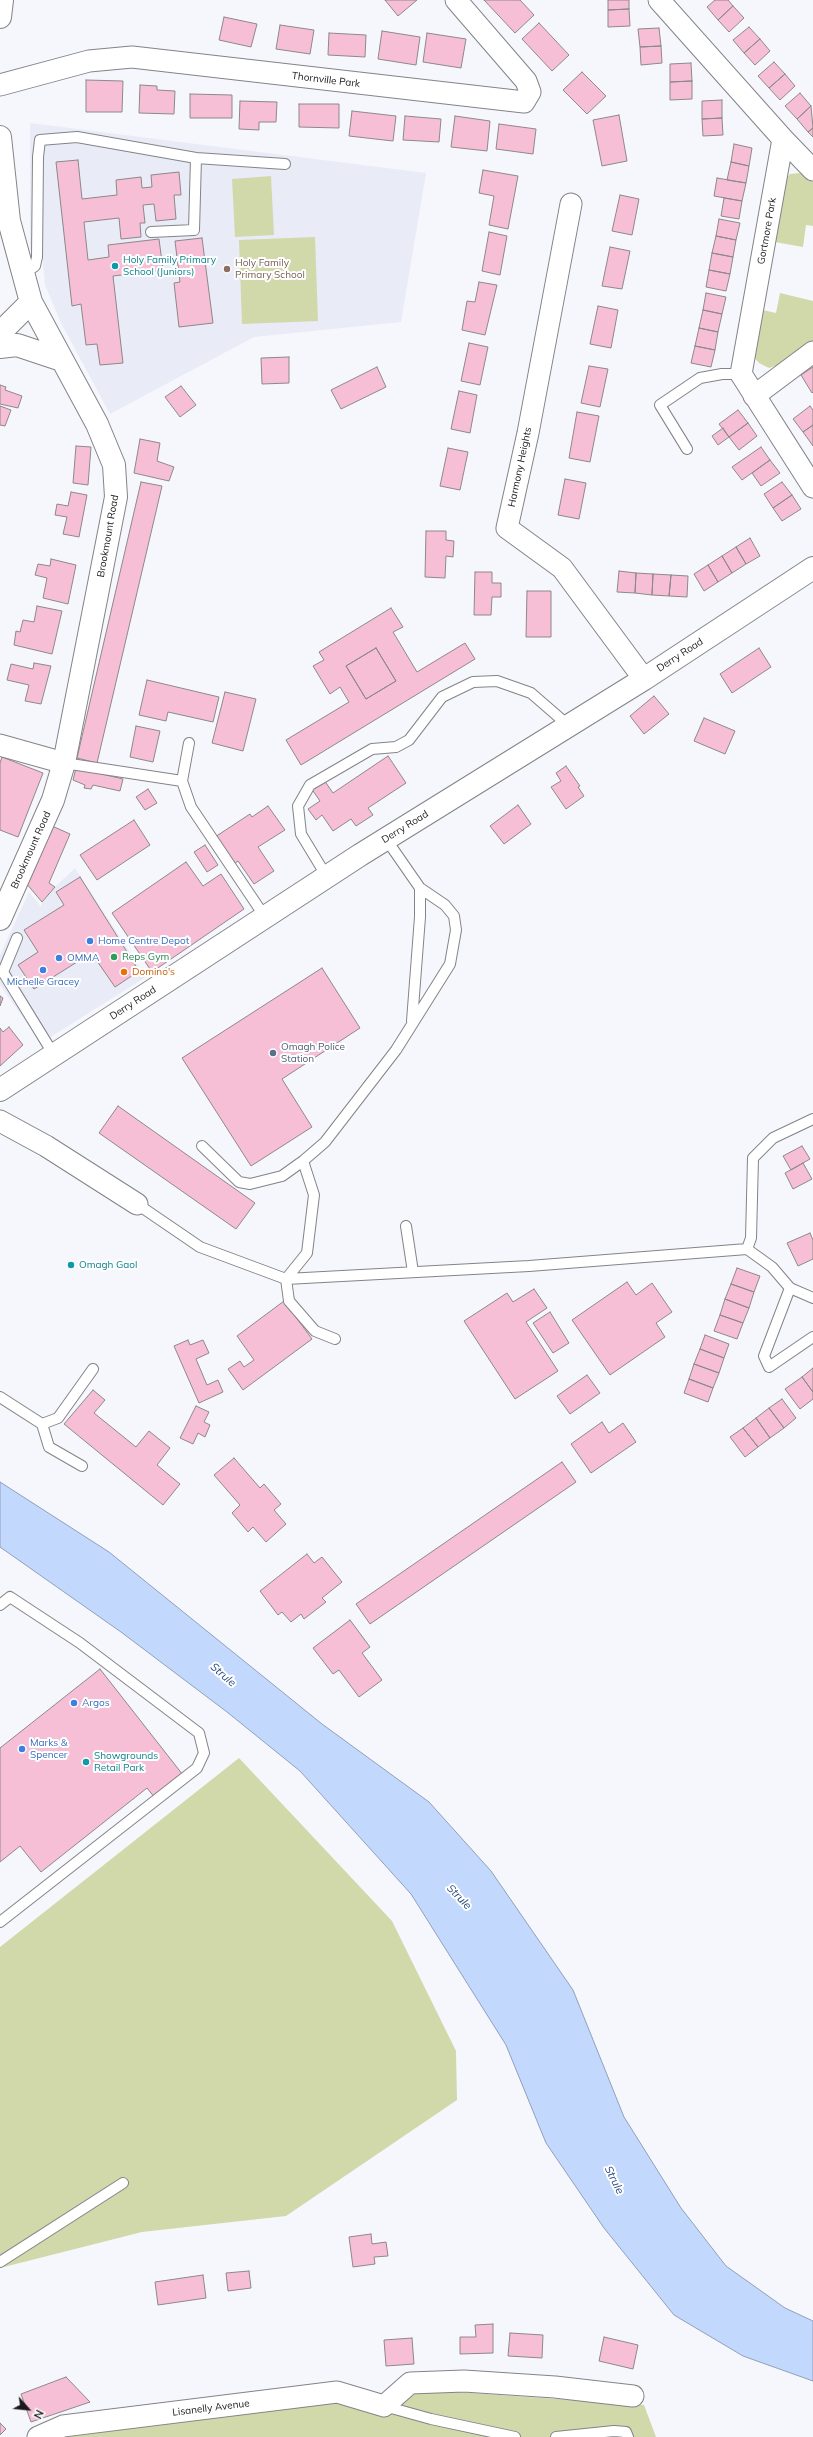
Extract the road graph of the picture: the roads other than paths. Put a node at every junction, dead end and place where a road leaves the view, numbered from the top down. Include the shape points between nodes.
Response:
1 (2, 0) edge
2 (456, 0) edge
3 (659, 0) edge
4 (0, 17) edge
5 (0, 85) edge
6 (0, 137) edge
7 (783, 139) junction
8 (196, 158) junction
9 (285, 164) dead end
10 (813, 170) edge
11 (4, 204) edge
12 (571, 204) dead end
13 (151, 232) dead end
14 (23, 274) junction
15 (31, 302) junction
16 (0, 333) edge
17 (0, 346) edge
18 (813, 352) edge
19 (62, 360) junction
20 (741, 374) junction
21 (754, 396) junction
22 (687, 449) dead end
23 (813, 487) edge
24 (813, 568) edge
25 (644, 679) junction
26 (569, 726) junction
27 (189, 743) dead end
28 (0, 745) edge
29 (64, 764) junction
30 (182, 781) junction
31 (386, 839) junction
32 (327, 877) junction
33 (420, 888) junction
34 (265, 917) junction
35 (0, 919) edge
36 (17, 938) dead end
37 (427, 998) junction
38 (413, 1000) junction
39 (412, 1023) junction
40 (54, 1054) junction
41 (0, 1090) edge
42 (813, 1119) edge
43 (0, 1121) edge
44 (202, 1146) dead end
45 (303, 1161) junction
46 (137, 1204) joint
47 (406, 1226) dead end
48 (747, 1249) junction
49 (413, 1272) junction
50 (286, 1279) junction
51 (790, 1288) junction
52 (813, 1298) edge
53 (813, 1337) edge
54 (335, 1339) dead end
55 (93, 1369) dead end
56 (0, 1397) edge
57 (42, 1424) junction
58 (82, 1466) dead end
59 (0, 1605) edge
60 (0, 1922) edge
61 (123, 2183) dead end
62 (0, 2262) edge
63 (633, 2396) dead end
64 (384, 2406) junction
65 (38, 2437) edge
66 (514, 2437) edge
67 (556, 2437) edge
68 (628, 2437) edge

1 - 4 main road
2 - 5 street, Thornville Park via 526,81 530,92 524,102 132,57 89,61
3 - 7 street
6 - 11 main road, Brookmount Road
7 - 10 street
7 - 20 street, Gortmore Park
8 - 9 lane
8 - 13 lane via 194,230
8 - 14 lane via 77,137 40,140 37,256 35,266
11 - 14 main road, Brookmount Road
12 - 25 street, Harmony Heights via 528,433 506,528 562,568
14 - 15 main road, Brookmount Road
15 - 16 main road
15 - 19 main road, Brookmount Road
17 - 19 main road via 17,345
18 - 21 street
19 - 29 main road, Brookmount Road via 97,424 114,465 116,497
20 - 21 street
20 - 22 lane via 700,378 660,405
21 - 23 street
24 - 25 main road, Derry Road
25 - 26 main road, Derry Road
26 - 31 main road, Derry Road
26 - 32 lane via 531,693 498,681 473,682 442,696 409,740 396,747 372,749 310,785 298,806 301,834
27 - 30 lane
28 - 29 street
29 - 30 lane via 82,764
29 - 35 main road, Brookmount Road via 53,800
30 - 34 lane via 191,807
31 - 32 main road, Derry Road
31 - 33 lane
32 - 34 main road, Derry Road
33 - 37 lane via 445,905 454,916 456,930 450,964
33 - 38 lane
34 - 40 main road, Derry Road
36 - 40 lane via 3,972
37 - 38 lane
37 - 39 lane
38 - 39 lane
39 - 45 lane via 396,1050 325,1142
40 - 41 main road, Derry Road
42 - 48 lane via 773,1138 753,1158 751,1238
43 - 46 street via 46,1146
44 - 45 lane via 239,1182 250,1184 282,1176
45 - 50 lane via 314,1195 307,1253
46 - 50 lane via 200,1247
47 - 49 lane
48 - 49 lane
48 - 51 lane via 772,1267
49 - 50 lane
50 - 54 lane via 289,1301 315,1331
51 - 52 lane
51 - 53 lane via 764,1356 769,1367
55 - 57 lane via 58,1418
56 - 57 lane
57 - 58 lane via 49,1447
59 - 60 lane via 10,1597 80,1643 199,1733 204,1752 197,1768
61 - 62 lane
63 - 64 street via 555,2387 464,2381 410,2383
64 - 65 street, Lisanelly Avenue via 337,2392 63,2426
64 - 66 lane
67 - 68 lane via 614,2431 626,2432

